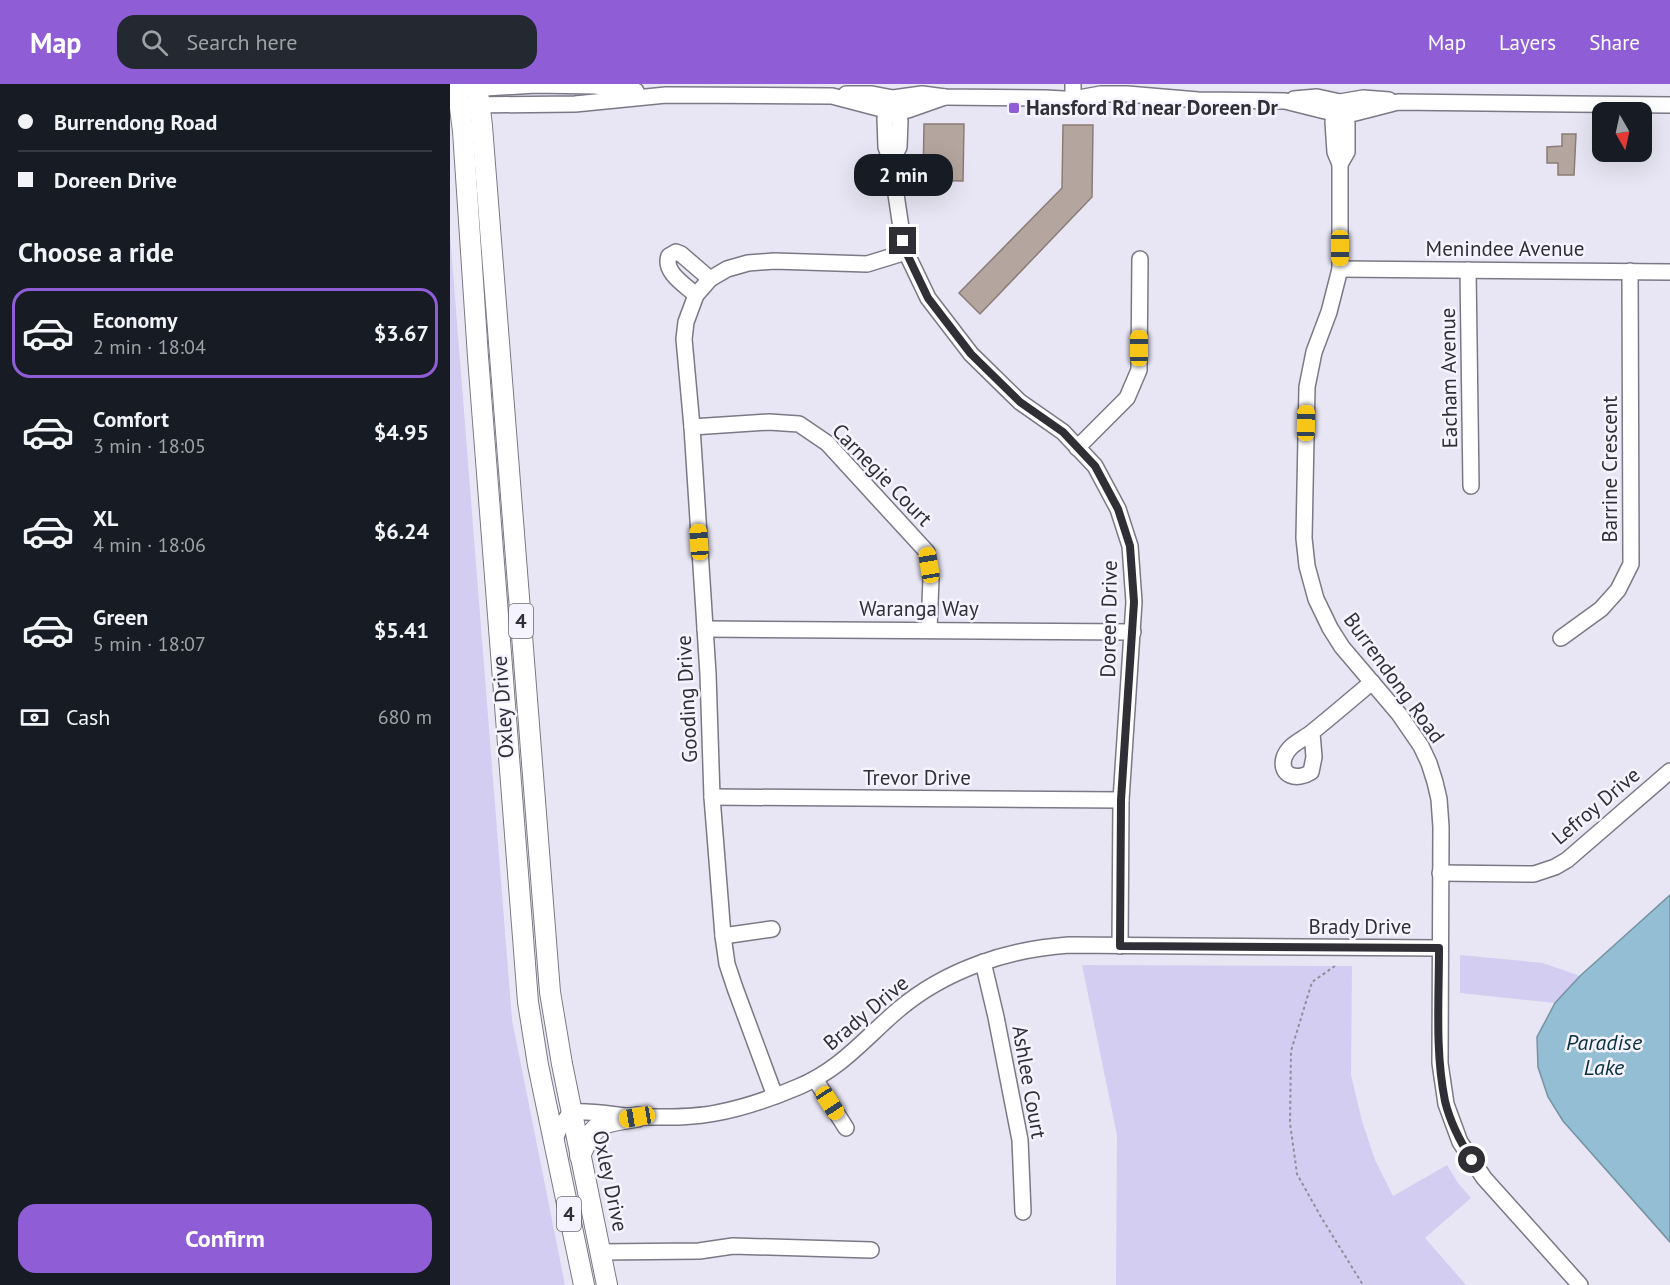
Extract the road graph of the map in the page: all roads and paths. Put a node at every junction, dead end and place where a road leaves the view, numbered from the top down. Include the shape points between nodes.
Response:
1 (525, 85) edge
2 (702, 90) edge
3 (478, 92) edge
4 (1073, 92) edge
5 (458, 93) edge
6 (666, 95) junction
7 (893, 105) junction
8 (1670, 105) edge
9 (1341, 108) junction
10 (906, 252) junction
11 (1140, 260) dead end
12 (1340, 269) junction
13 (1468, 270) junction
14 (1630, 271) junction
15 (1670, 272) edge
16 (710, 279) junction
17 (696, 295) junction
18 (692, 427) junction
19 (1077, 448) junction
20 (1471, 486) dead end
21 (705, 629) junction
22 (929, 630) junction
23 (1133, 632) junction
24 (1561, 638) dead end
25 (1372, 682) junction
26 (1312, 733) dead end
27 (1670, 771) edge
28 (712, 797) junction
29 (1121, 800) junction
30 (1440, 873) junction
31 (772, 929) dead end
32 (723, 936) junction
33 (546, 943) junction
34 (1120, 946) junction
35 (1439, 948) junction
36 (983, 962) junction
37 (1335, 966) dead end
38 (815, 1079) junction
39 (542, 1082) junction
40 (775, 1095) junction
41 (571, 1112) junction
42 (637, 1117) junction
43 (846, 1128) dead end
44 (554, 1142) junction
45 (580, 1156) junction
46 (1023, 1212) dead end
47 (871, 1250) dead end
48 (600, 1252) junction
49 (584, 1285) edge
50 (607, 1285) edge
51 (1363, 1285) edge
52 (1580, 1285) edge

1 - 3 street
1 - 6 street via 595,86
2 - 6 street
2 - 7 street via 872,94
3 - 5 street
3 - 6 street via 575,104
3 - 33 main road, Oxley Drive / 4
4 - 7 street via 945,98 922,94
4 - 9 street via 1198,100 1285,101 1317,97
5 - 39 main road, Oxley Drive / 4 via 524,959
7 - 10 street, Doreen Drive via 900,120 899,147 891,160
8 - 9 street via 1398,102 1363,98
9 - 12 street, Burrendong Road via 1347,123 1347,152 1340,164
10 - 16 street, Gooding Drive via 867,264 748,263
10 - 19 street, Doreen Drive via 928,298 971,354 1020,402 1063,432
11 - 19 street via 1139,370 1127,398
12 - 13 street, Menindee Avenue
12 - 25 street, Burrendong Road via 1308,380 1305,552 1323,615 1342,647
13 - 14 street, Menindee Avenue
13 - 20 street, Eacham Avenue
14 - 15 street, Menindee Avenue
14 - 24 street, Barrine Crescent via 1631,564 1618,590 1601,609
16 - 17 street, Gooding Drive
16 - 17 street via 681,254 669,255 669,268
17 - 18 street, Gooding Drive via 684,339
18 - 21 street, Gooding Drive
18 - 22 street, Carnegie Court via 799,424 827,442 927,552 931,578
19 - 23 street, Doreen Drive via 1095,466 1118,509 1130,546
21 - 22 street, Waranga Way
21 - 28 street, Gooding Drive
22 - 23 street, Waranga Way
23 - 29 street, Doreen Drive
25 - 26 street
25 - 30 street, Burrendong Road via 1411,731 1429,763 1439,799
27 - 30 street, Lefroy Drive via 1554,867 1534,874
28 - 29 street, Trevor Drive
28 - 32 street, Gooding Drive
29 - 34 street, Doreen Drive
30 - 35 street, Burrendong Road
31 - 32 street
32 - 40 street, Gooding Drive via 727,964
33 - 39 main road via 541,981 555,1084 545,1086
33 - 41 main road, Oxley Drive / 4 via 554,1022
34 - 35 street, Brady Drive
34 - 36 street, Brady Drive via 1045,946
35 - 52 street, Burrendong Road via 1440,1063 1446,1104 1460,1142 1484,1178
36 - 38 street, Brady Drive via 918,995 847,1058
36 - 46 street, Ashlee Court via 1020,1140
37 - 51 path via 1312,982 1291,1051 1290,1123 1297,1174
38 - 40 street, Brady Drive
38 - 43 street
39 - 44 main road, Oxley Drive / 4
40 - 42 street, Brady Drive via 714,1114
41 - 42 street, Brady Drive
41 - 44 street
41 - 45 main road, Oxley Drive / 4
42 - 45 main road via 598,1126 590,1133
44 - 49 main road, Oxley Drive / 4
45 - 48 main road, Oxley Drive / 4
47 - 48 street via 733,1246 699,1251
48 - 50 main road, Oxley Drive / 4

